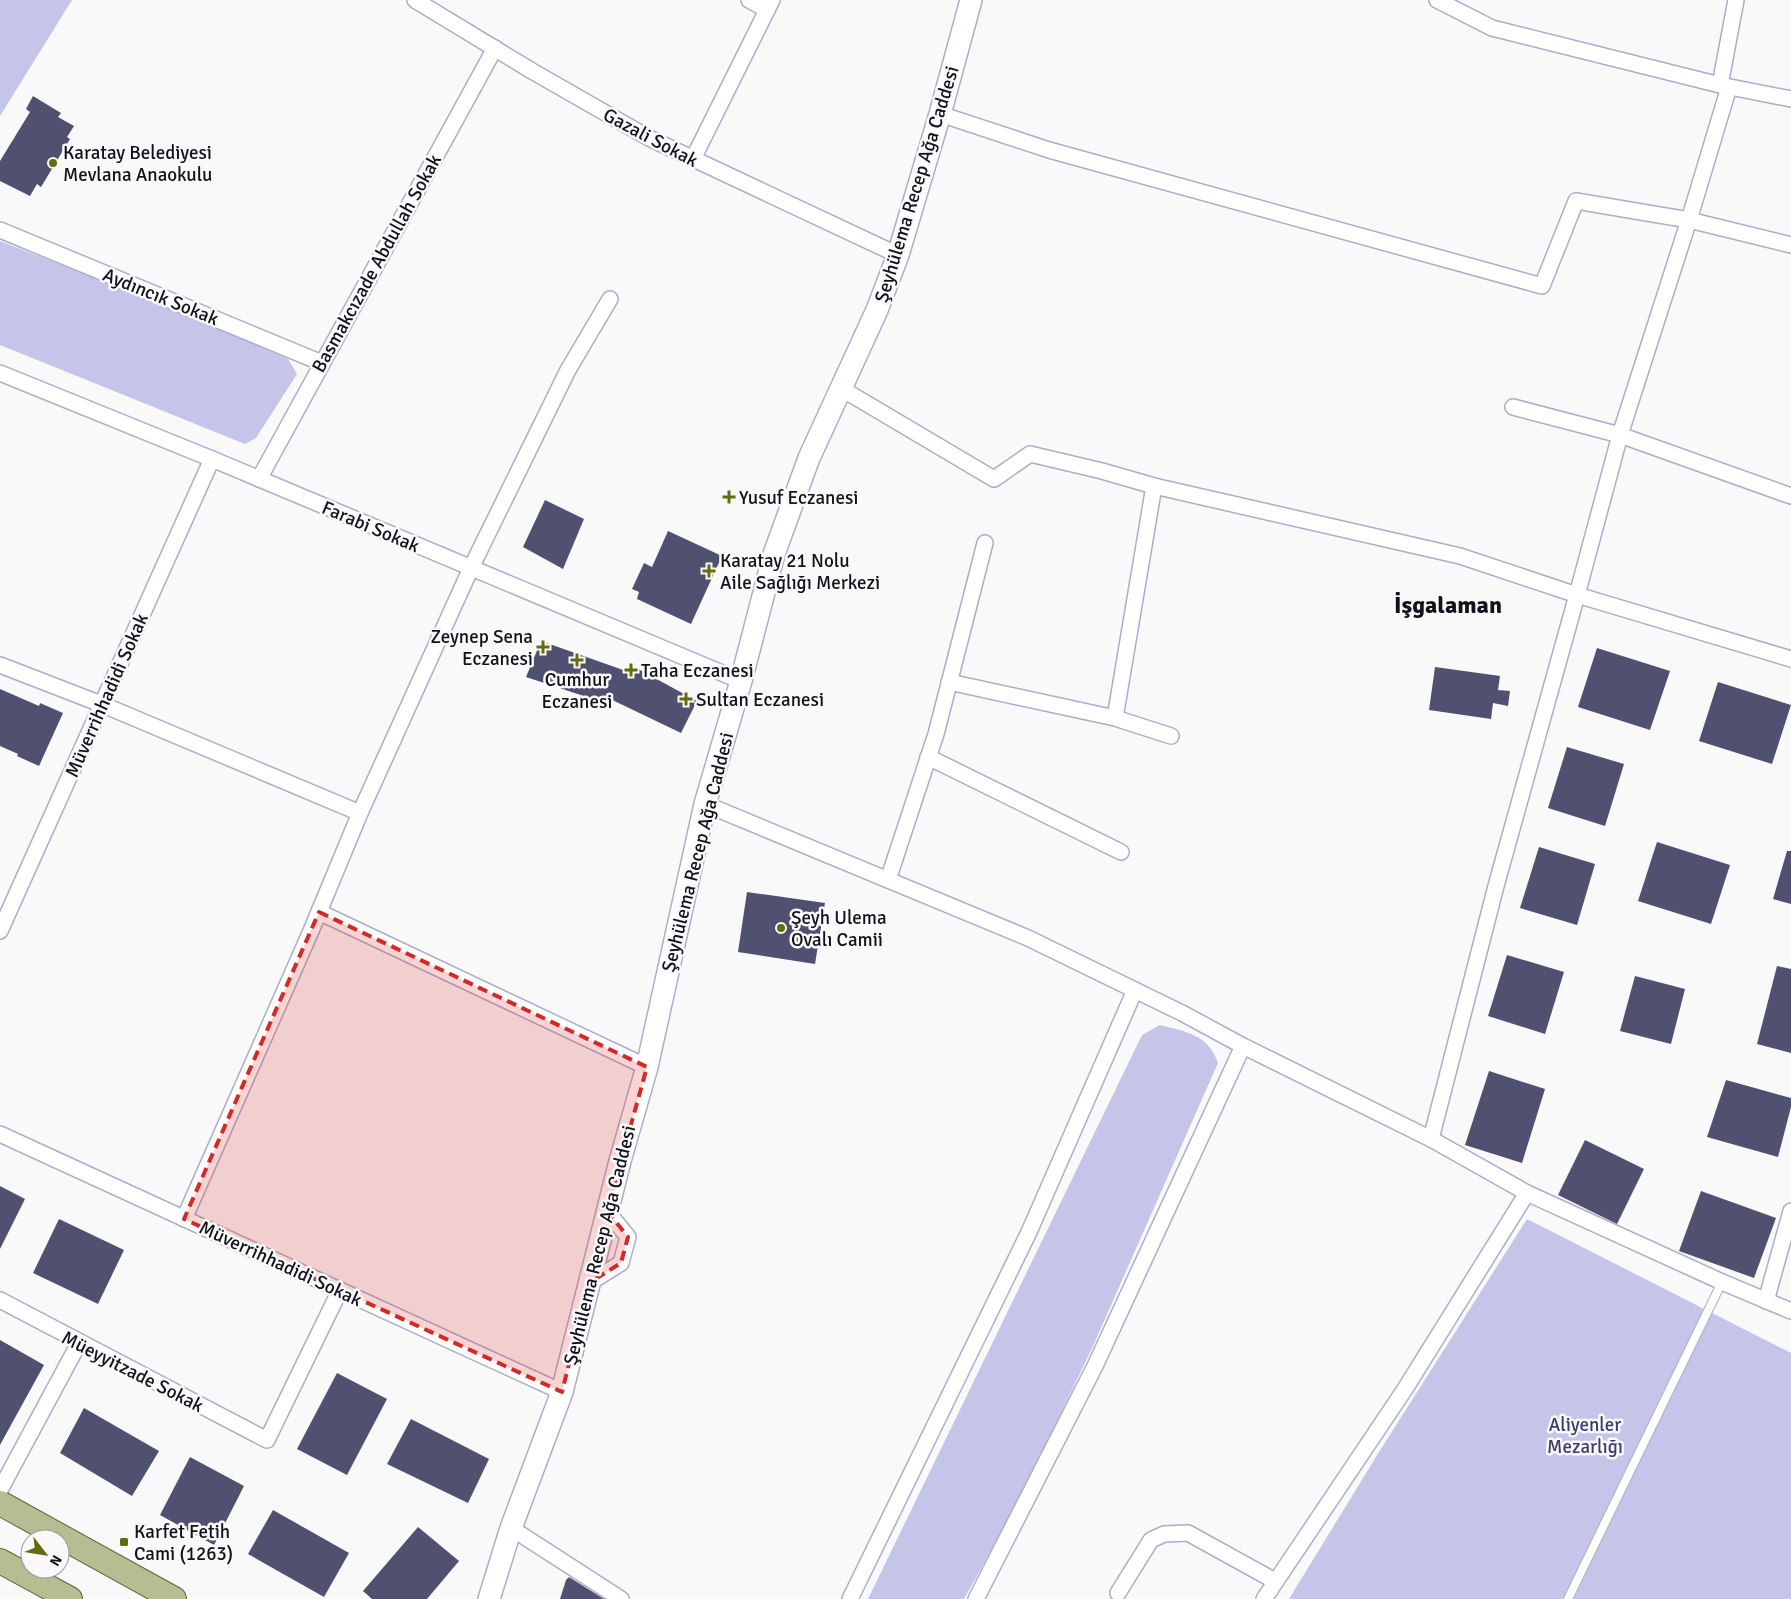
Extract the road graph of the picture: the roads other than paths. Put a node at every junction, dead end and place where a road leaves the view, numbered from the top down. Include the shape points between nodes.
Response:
1 (415, 0) edge
2 (749, 0) edge
3 (971, 0) edge
4 (1437, 0) edge
5 (1736, 0) edge
6 (769, 5) edge
7 (494, 48) junction
8 (1725, 86) junction
9 (1791, 98) edge
10 (940, 114) junction
11 (693, 159) junction
12 (1689, 220) junction
13 (0, 230) edge
14 (1791, 245) edge
15 (898, 255) junction
16 (610, 299) dead end
17 (322, 362) junction
18 (0, 373) edge
19 (842, 389) junction
20 (1513, 407) dead end
21 (1620, 435) junction
22 (212, 459) junction
23 (259, 479) junction
24 (1154, 486) junction
25 (1791, 496) edge
26 (985, 543) dead end
27 (471, 568) junction
28 (1578, 595) junction
29 (1791, 660) edge
30 (0, 665) edge
31 (740, 681) junction
32 (949, 682) junction
33 (101, 704) junction
34 (1115, 718) junction
35 (1171, 736) dead end
36 (928, 757) junction
37 (705, 804) junction
38 (360, 813) junction
39 (1121, 852) dead end
40 (888, 880) junction
41 (319, 912) junction
42 (0, 931) edge
43 (1135, 990) junction
44 (1243, 1046) junction
45 (646, 1066) junction
46 (0, 1134) edge
47 (1431, 1139) junction
48 (1527, 1193) junction
49 (1791, 1211) edge
50 (184, 1219) junction
51 (1722, 1282) junction
52 (340, 1290) junction
53 (0, 1300) edge
54 (1766, 1301) junction
55 (1791, 1311) edge
56 (79, 1343) junction
57 (562, 1392) junction
58 (0, 1490) edge
59 (0, 1503) edge
60 (511, 1528) junction
61 (0, 1561) edge
62 (1275, 1581) junction
63 (1118, 1593) dead end
64 (70, 1599) edge
65 (174, 1599) edge
66 (489, 1599) edge
67 (621, 1599) edge
68 (850, 1599) edge
69 (976, 1599) edge
70 (1264, 1599) edge
71 (1568, 1599) edge

1 - 7 street, Gazali Sokak
2 - 6 street
3 - 10 street, Şeyhülema Recep Ağa Caddesi
4 - 8 street via 1492,28
5 - 8 street
6 - 11 street
7 - 11 street, Gazali Sokak via 649,138
7 - 17 street, Basmakcızade Abdullah Sokak
8 - 9 street
8 - 12 street
10 - 12 street via 1048,150 1542,286 1576,201
10 - 15 street, Şeyhülema Recep Ağa Caddesi
11 - 15 street, Gazali Sokak
12 - 14 street
12 - 21 street
13 - 17 street, Aydıncık Sokak
15 - 19 street, Şeyhülema Recep Ağa Caddesi
16 - 27 street via 568,370
17 - 23 street, Basmakcızade Abdullah Sokak
18 - 22 street, Farabi Sokak
19 - 24 street via 994,479 1030,454
19 - 31 street, Şeyhülema Recep Ağa Caddesi via 790,506
20 - 21 street
21 - 25 street
21 - 28 street
22 - 23 street, Farabi Sokak
22 - 33 street, Müverrihhadidi Sokak
23 - 27 street, Farabi Sokak
24 - 28 street via 1460,556
24 - 34 street
26 - 32 street
27 - 31 street, Farabi Sokak
27 - 38 street
28 - 29 street
28 - 47 street via 1496,886
30 - 33 street
31 - 37 street, Şeyhülema Recep Ağa Caddesi
32 - 34 street
32 - 36 street
33 - 38 street
33 - 42 street, Müverrihhadidi Sokak
34 - 35 street
36 - 39 street
36 - 40 street
37 - 40 street
37 - 45 street, Şeyhülema Recep Ağa Caddesi
38 - 41 street
40 - 43 street via 1028,938
41 - 45 street
41 - 50 street
43 - 44 street
43 - 68 street via 1029,1232
44 - 47 street
44 - 69 street via 1095,1366
45 - 57 street, Şeyhülema Recep Ağa Caddesi
46 - 50 street, Müverrihhadidi Sokak
47 - 48 street
48 - 51 street
48 - 62 street via 1405,1388
49 - 54 street
50 - 52 street, Müverrihhadidi Sokak
51 - 54 street
51 - 71 lane
52 - 56 street, Müeyyitzade Sokak via 267,1440
52 - 57 street, Müverrihhadidi Sokak
53 - 56 street, Müeyyitzade Sokak
54 - 55 street
56 - 58 street
57 - 60 street, Şeyhülema Recep Ağa Caddesi
59 - 65 main road
60 - 66 street, Şeyhülema Recep Ağa Caddesi
60 - 67 street
61 - 64 main road
62 - 63 street via 1188,1533 1164,1534 1151,1540
62 - 70 street

